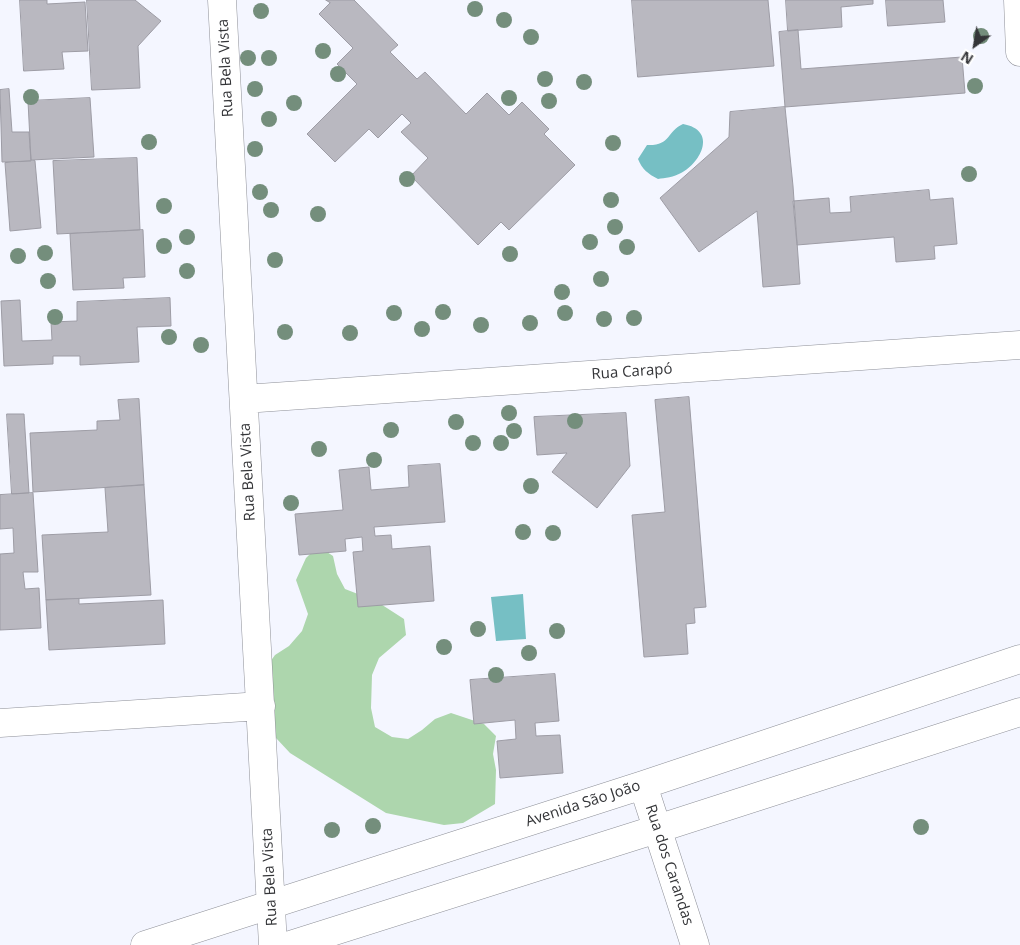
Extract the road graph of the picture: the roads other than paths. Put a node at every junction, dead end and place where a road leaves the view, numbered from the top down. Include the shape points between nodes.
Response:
1 (222, 0) edge
2 (1018, 0) edge
3 (1020, 52) edge
4 (1020, 345) edge
5 (244, 399) junction
6 (1020, 659) edge
7 (261, 706) junction
8 (1020, 712) edge
9 (0, 723) edge
10 (643, 785) junction
11 (657, 829) junction
12 (271, 905) junction
13 (146, 945) edge
14 (273, 945) edge
15 (290, 945) edge
16 (695, 945) edge

1 - 5 street, Rua Bela Vista
2 - 3 street
4 - 5 street, Rua Carapó
5 - 7 street, Rua Bela Vista
6 - 10 street, Avenida São João
7 - 9 street
7 - 12 street, Rua Bela Vista
8 - 11 street
10 - 11 street, Rua dos Carandas
10 - 12 street, Avenida São João
11 - 15 street
11 - 16 street, Rua dos Carandas
12 - 13 street, Avenida São João
12 - 14 street, Rua Bela Vista

